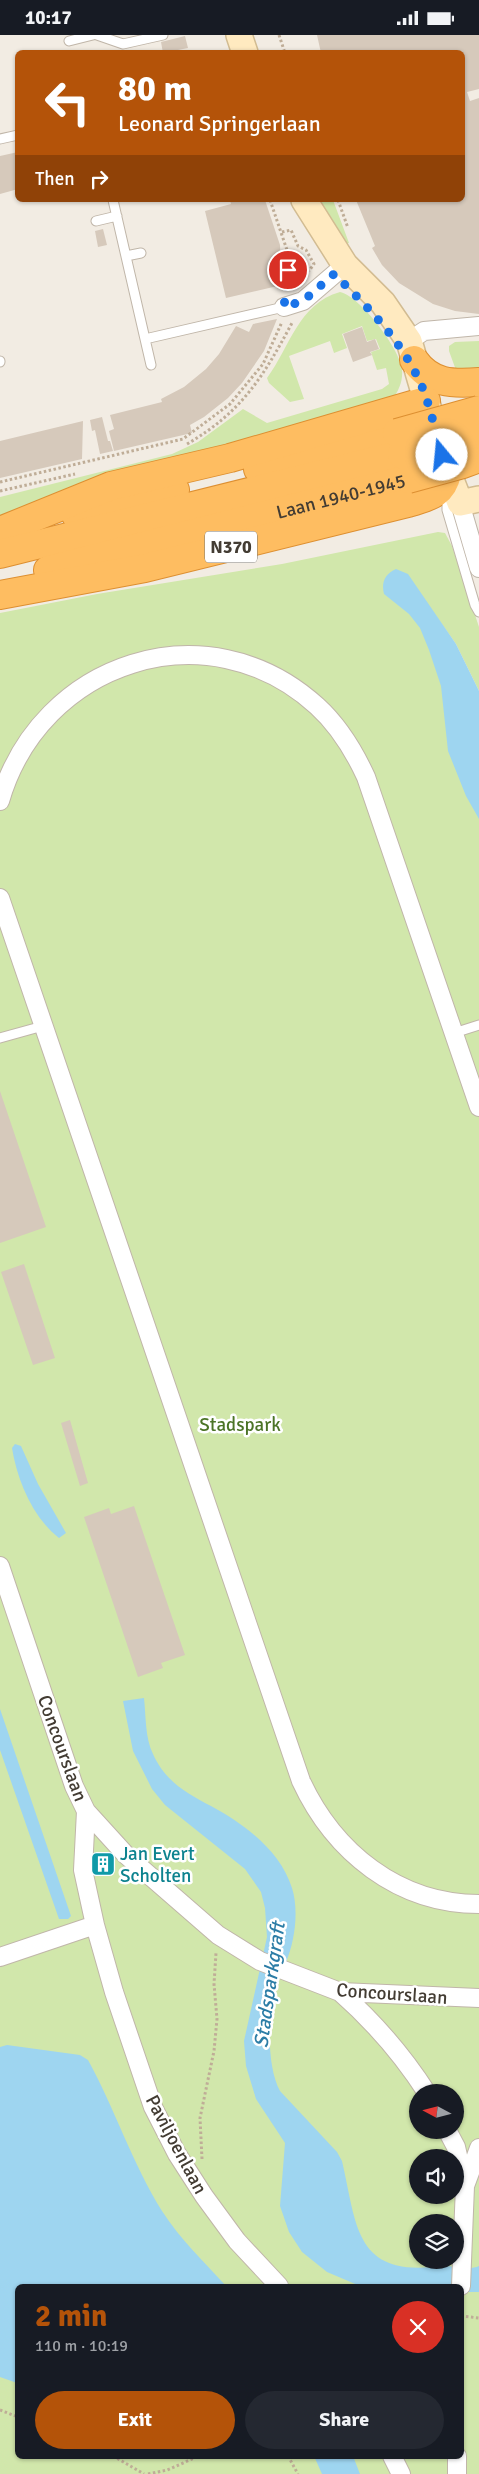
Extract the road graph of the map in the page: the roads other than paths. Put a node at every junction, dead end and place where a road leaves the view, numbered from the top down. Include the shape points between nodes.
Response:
1 (95, 35) edge
2 (163, 35) edge
3 (239, 35) edge
4 (69, 41) dead end
5 (244, 50) edge
6 (15, 136) edge
7 (0, 139) edge
8 (113, 202) edge
9 (298, 202) edge
10 (305, 202) edge
11 (117, 217) junction
12 (96, 221) dead end
13 (141, 253) dead end
14 (126, 256) junction
15 (331, 268) junction
16 (284, 307) joint
17 (479, 326) edge
18 (145, 339) junction
19 (151, 365) dead end
20 (417, 371) junction
21 (479, 382) edge
22 (479, 410) edge
23 (479, 434) edge
24 (402, 455) junction
25 (467, 465) edge
26 (470, 501) edge
27 (0, 533) edge
28 (0, 554) edge
29 (479, 568) edge
30 (0, 582) edge
31 (0, 595) edge
32 (479, 612) edge
33 (0, 801) edge
34 (0, 898) edge
35 (479, 1025) edge
36 (43, 1026) junction
37 (454, 1033) junction
38 (0, 1038) edge
39 (479, 1107) edge
40 (0, 1567) edge
41 (86, 1811) junction
42 (479, 1904) edge
43 (95, 1925) junction
44 (0, 1957) edge
45 (340, 1992) junction
46 (479, 1998) edge
47 (421, 2084) edge
48 (452, 2139) edge
49 (479, 2149) edge
50 (465, 2186) junction
51 (277, 2284) edge
52 (461, 2284) edge
53 (394, 2459) edge
54 (457, 2459) edge
55 (401, 2474) edge
56 (456, 2474) edge

1 - 2 lane via 123,44
1 - 4 lane
3 - 5 main road
6 - 7 lane
8 - 11 lane
9 - 15 main road via 303,220 322,259
10 - 15 main road
11 - 12 lane
11 - 14 lane
13 - 14 lane
14 - 18 lane
15 - 16 street via 303,301
15 - 20 main road via 374,313
15 - 20 main road via 383,303
16 - 18 lane
17 - 20 street via 424,331
18 - 19 lane
20 - 21 highway via 448,383
20 - 25 main road
20 - 27 highway, N370 via 230,458 111,486
22 - 24 highway, N370, bridge
23 - 24 highway, Laan 1940-1945 / N370, bridge
24 - 25 highway, Laan 1940-1945 / N370, bridge
24 - 27 highway, N370
24 - 28 highway, Laan 1940-1945 / N370
24 - 30 highway, Laan 1940-1945 / N370
25 - 26 main road
25 - 31 highway, N370 via 446,480 438,492 408,503 145,568
25 - 32 lane via 447,510
26 - 29 street
33 - 37 street via 14,763 40,724 74,693 114,670 156,658 200,656 243,664 282,681 333,722 357,758
34 - 36 street
35 - 37 lane
36 - 38 lane
36 - 42 street via 310,1801 351,1854 386,1879 427,1896
37 - 39 street
40 - 41 street, Concourslaan via 74,1786
41 - 43 street, Paviljoenlaan via 83,1869
41 - 45 street, Concourslaan via 126,1855 218,1935 260,1961
43 - 44 street
43 - 51 street, Paviljoenlaan via 153,2107 177,2154 204,2196 237,2241
45 - 46 street, Concourslaan
45 - 47 street via 373,2022
48 - 50 street
49 - 50 street
50 - 52 street
53 - 55 street
54 - 56 street

